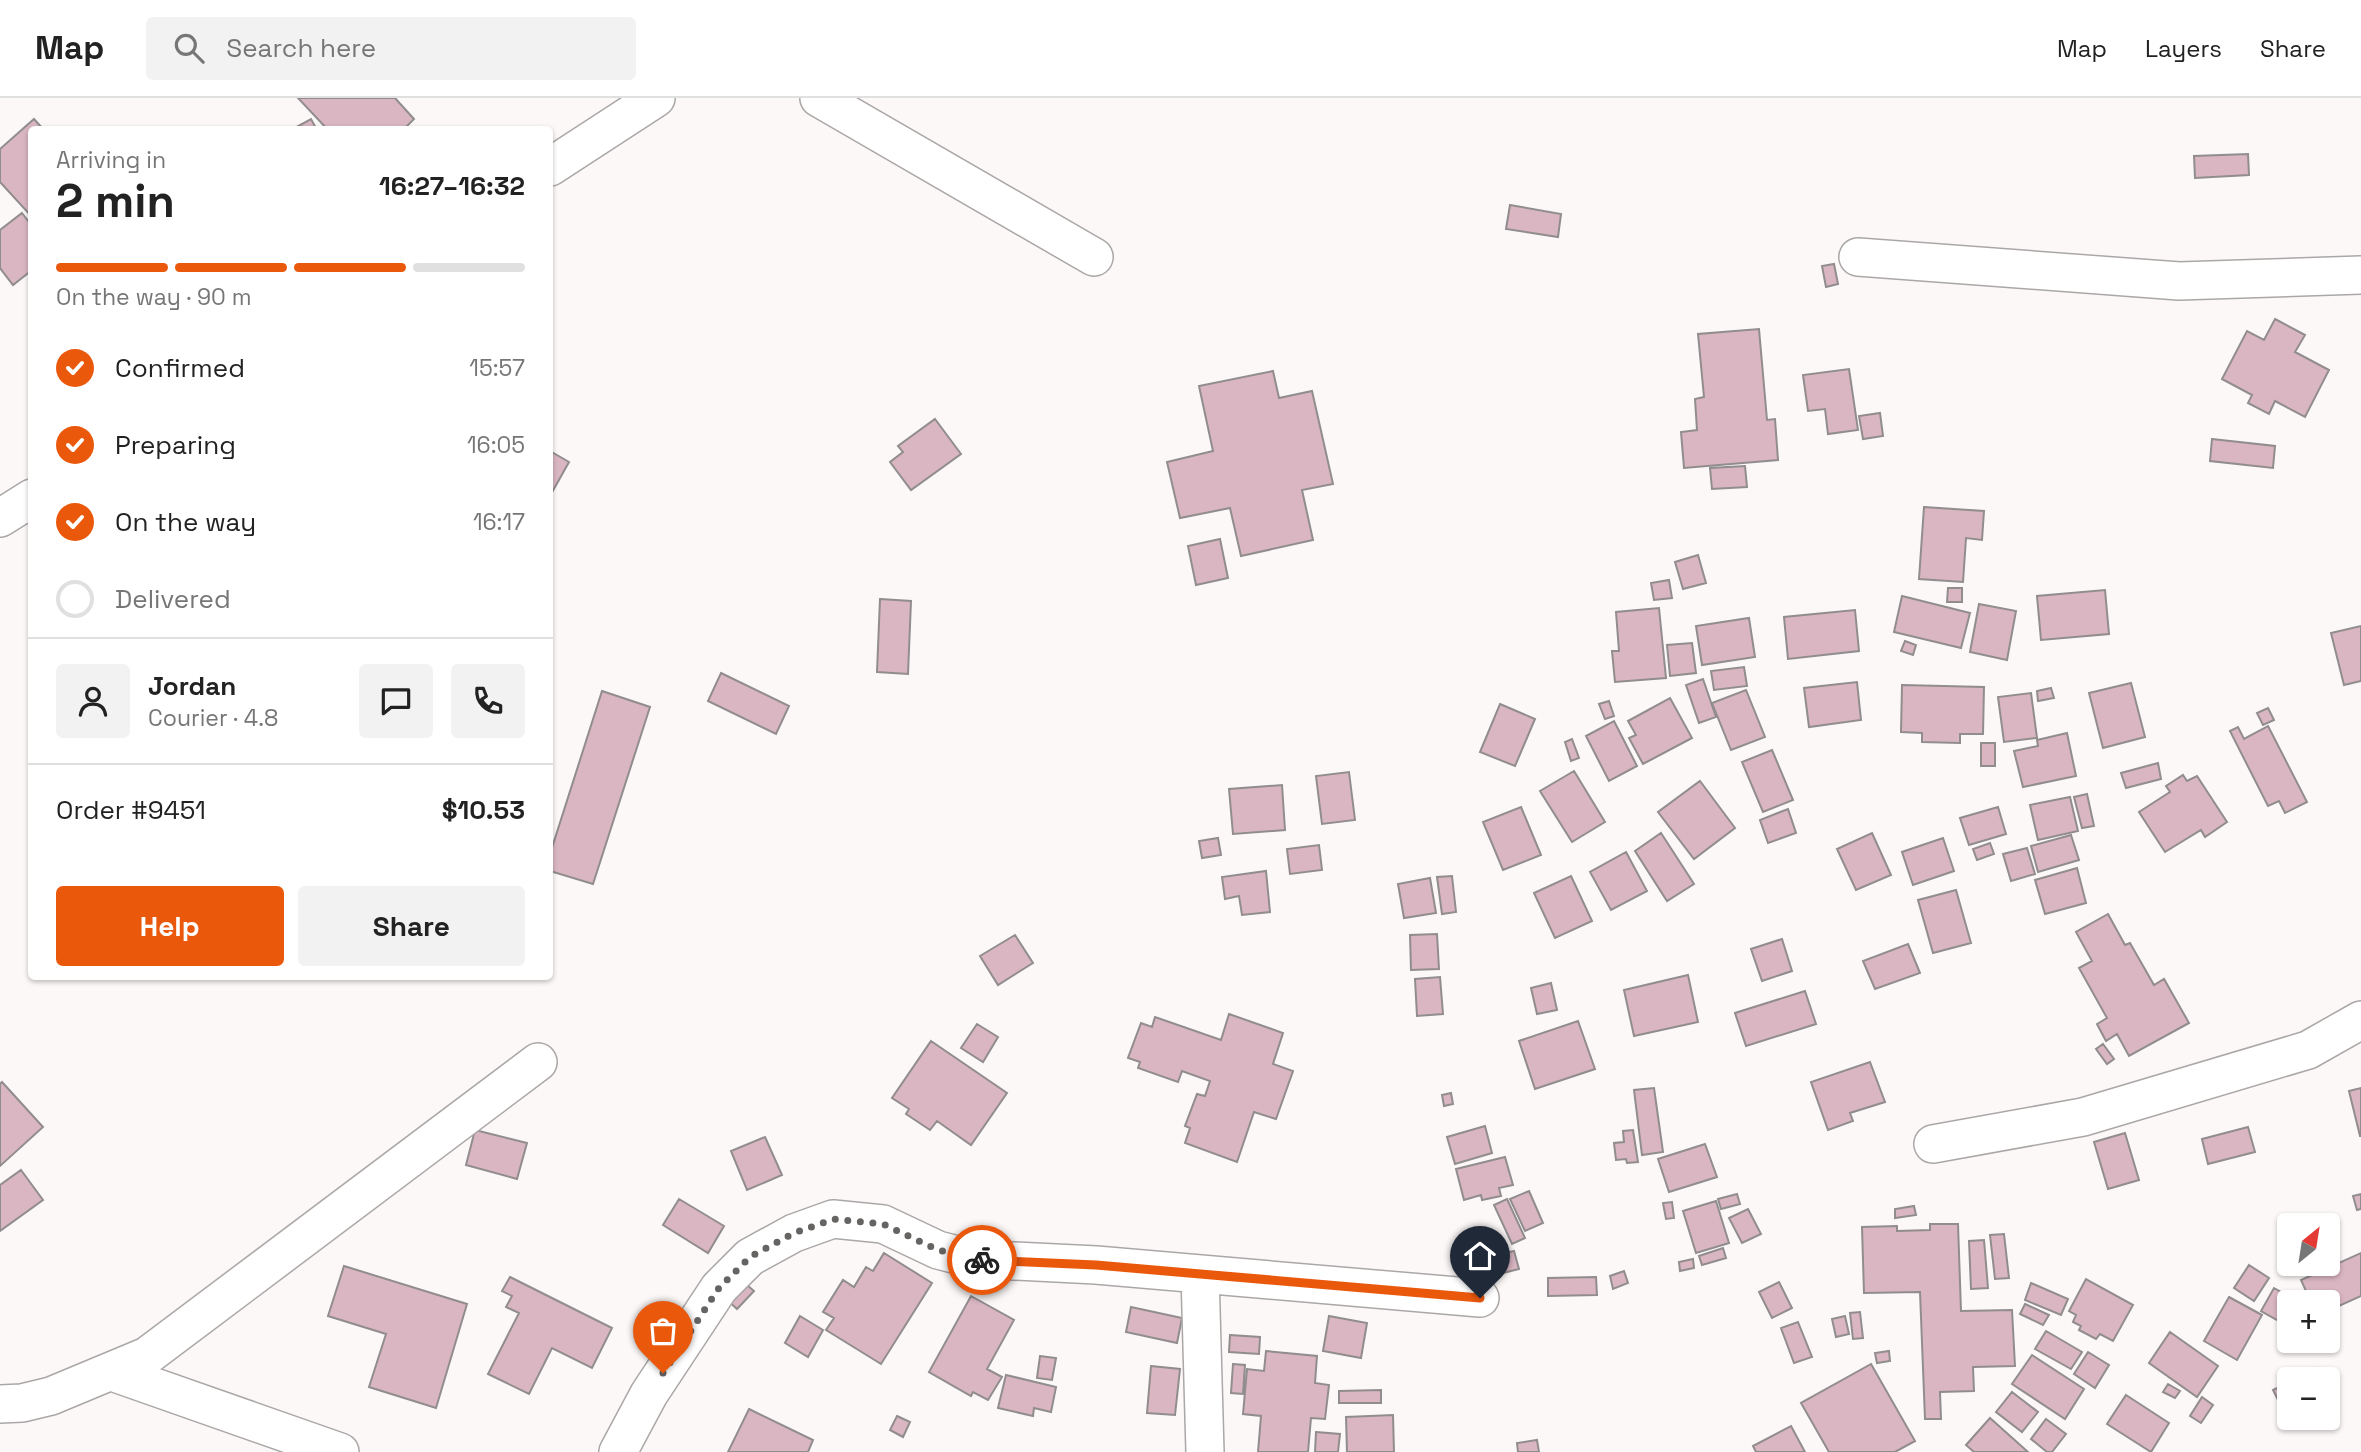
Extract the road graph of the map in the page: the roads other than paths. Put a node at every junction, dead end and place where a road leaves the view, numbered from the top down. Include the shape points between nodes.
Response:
1 (656, 98) edge
2 (819, 98) edge
3 (553, 165) edge
4 (1094, 257) dead end
5 (1858, 257) dead end
6 (2361, 275) edge
7 (28, 500) edge
8 (0, 518) edge
9 (2361, 1020) edge
10 (538, 1062) dead end
11 (1933, 1144) dead end
12 (1200, 1274) junction
13 (1480, 1298) dead end
14 (112, 1372) junction
15 (0, 1404) edge
16 (340, 1452) edge
17 (618, 1452) edge
18 (1205, 1452) edge

1 - 3 street
2 - 4 street
5 - 6 street via 2179,281
7 - 8 street
9 - 11 street via 2308,1050 2083,1117
10 - 14 street via 147,1356
12 - 13 street
12 - 17 street via 973,1259 938,1250 883,1224 834,1219 794,1233 750,1257 719,1288 649,1394
12 - 18 street
14 - 15 street via 51,1396
14 - 16 street

